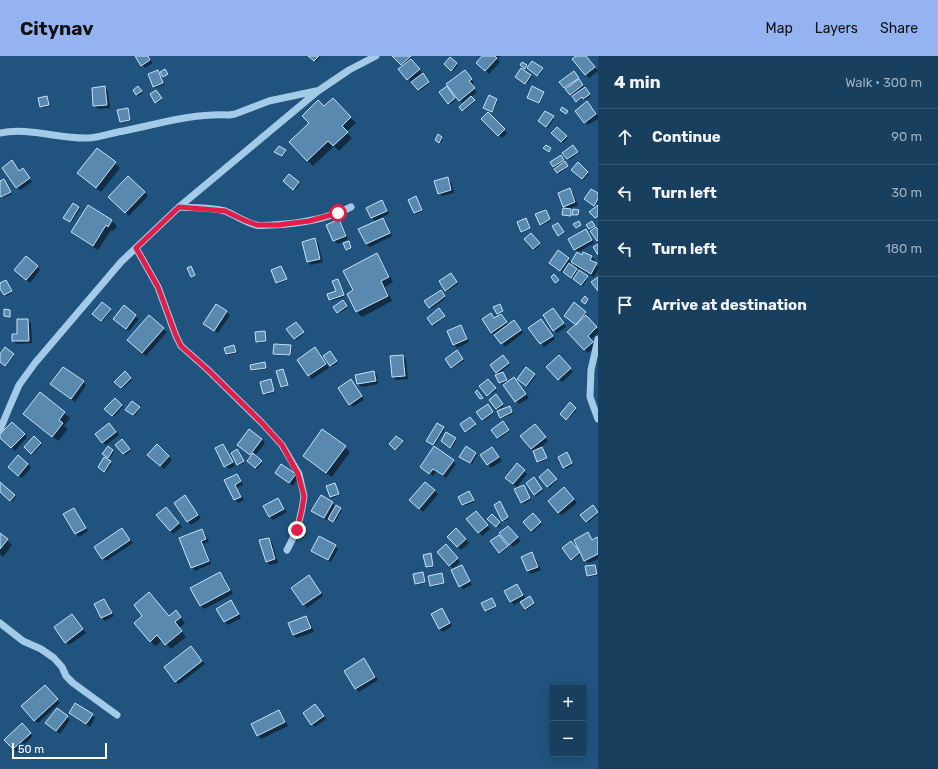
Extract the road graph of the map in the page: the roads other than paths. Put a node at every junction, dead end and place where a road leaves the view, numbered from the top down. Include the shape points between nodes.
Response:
1 (376, 56) edge
2 (318, 90) junction
3 (0, 133) edge
4 (179, 207) junction
5 (351, 207) dead end
6 (136, 248) junction
7 (598, 339) edge
8 (598, 419) edge
9 (0, 430) edge
10 (287, 550) dead end
11 (0, 623) edge
12 (117, 715) dead end

1 - 2 street
2 - 3 street via 269,101 229,116 184,118 89,138 15,131
2 - 4 street
4 - 5 street via 225,211 257,225 309,221
4 - 6 street
6 - 9 street via 121,262 35,363 19,385
6 - 10 street via 158,287 181,346 261,422 282,445 298,474 304,496 297,530
7 - 8 street via 591,370 590,397
11 - 12 street via 23,641 54,658 73,683

